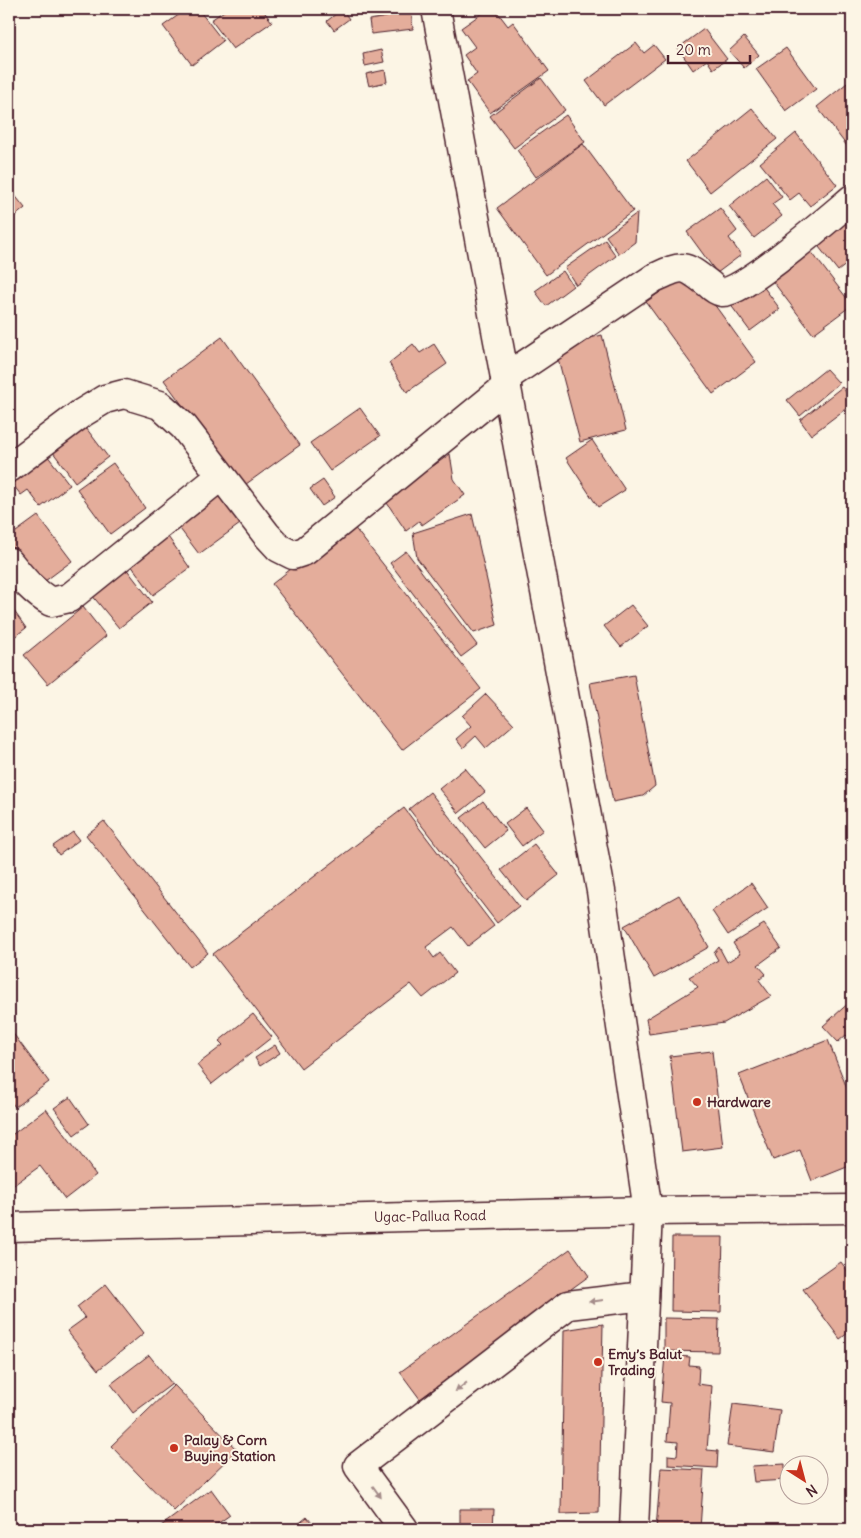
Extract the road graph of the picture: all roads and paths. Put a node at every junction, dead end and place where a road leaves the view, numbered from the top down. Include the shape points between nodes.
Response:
1 (436, 9) edge
2 (852, 199) edge
3 (506, 382) junction
4 (9, 468) edge
5 (221, 476) junction
6 (9, 562) edge
7 (852, 1209) edge
8 (648, 1211) junction
9 (9, 1227) edge
10 (644, 1296) junction
11 (404, 1529) edge
12 (634, 1529) edge

1 - 3 main road
2 - 3 main road via 763,272 731,291 722,293 689,269 669,271 654,278
3 - 5 main road via 305,551 293,555 279,548
3 - 8 main road via 601,892
4 - 5 main road via 82,413 105,399 124,394 160,405 184,427
5 - 6 main road via 69,598 51,602 39,595
7 - 8 main road, Ugac-Pallua Road
8 - 9 main road, Ugac-Pallua Road
8 - 10 main road
10 -> 11 main road via 568,1305 358,1466
10 - 12 main road

